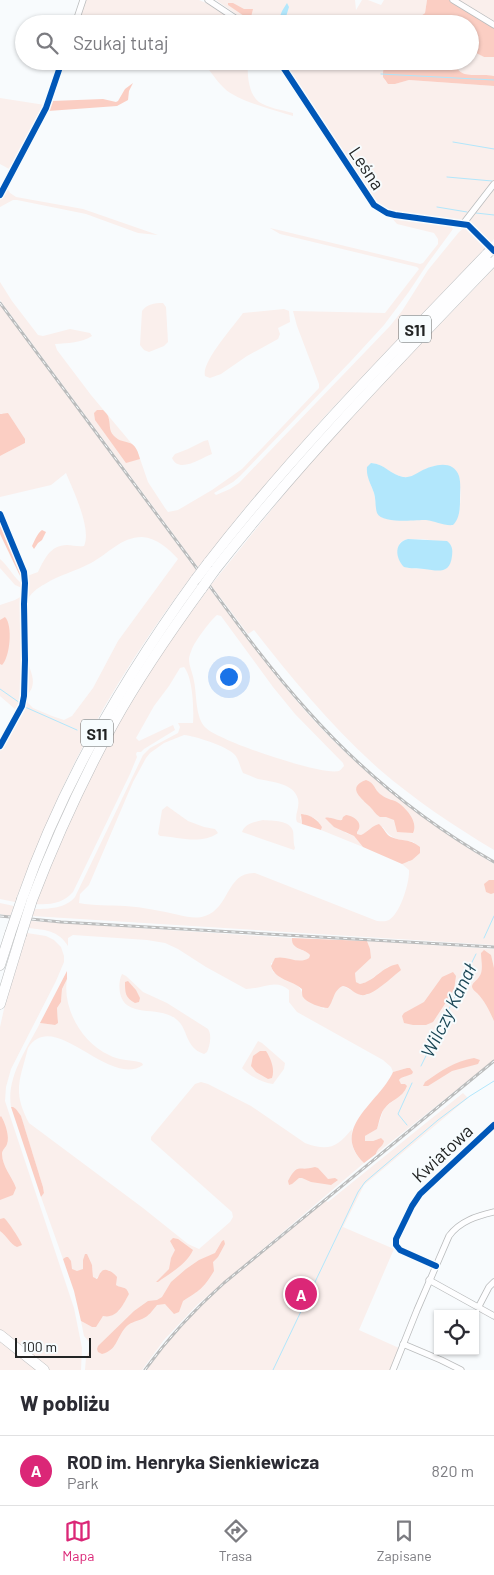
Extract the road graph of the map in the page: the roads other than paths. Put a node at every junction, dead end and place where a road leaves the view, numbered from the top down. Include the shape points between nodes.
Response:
1 (83, 0) edge
2 (208, 0) edge
3 (453, 0) edge
4 (78, 15) edge
5 (230, 15) edge
6 (478, 15) edge
7 (479, 16) edge
8 (494, 25) edge
9 (59, 70) edge
10 (285, 70) edge
11 (494, 184) edge
12 (0, 195) edge
13 (463, 224) junction
14 (493, 254) edge
15 (0, 514) edge
16 (0, 746) edge
17 (27, 900) junction
18 (15, 934) junction
19 (0, 965) edge
20 (0, 1004) edge
21 (494, 1125) edge
22 (494, 1212) edge
23 (436, 1266) junction
24 (429, 1280) junction
25 (494, 1282) edge
26 (479, 1306) junction
27 (494, 1316) edge
28 (0, 1335) edge
29 (403, 1344) junction
30 (44, 1370) edge
31 (393, 1370) edge
32 (460, 1370) edge

1 - 4 street
2 - 5 street
3 - 6 street
7 - 8 street
9 - 12 street via 46,108
10 - 13 street, Leśna via 374,205 395,215
11 - 13 street
13 - 14 street via 471,228
14 - 17 highway, S11, bridge via 337,426 214,571 161,646 113,724
14 - 17 highway, S11, bridge via 325,425 196,579 141,658 90,745 29,878
15 - 16 street via 24,572 25,583 23,701
17 - 18 highway, S11, bridge
18 - 19 highway, S11
18 - 20 highway, S11
21 - 23 street, Kwiatowa via 420,1194 396,1239 400,1250
22 - 23 street via 472,1218 457,1228 449,1236
23 - 24 street
24 - 26 street
24 - 29 street
25 - 26 street
26 - 27 street
28 - 30 highway
29 - 31 street
29 - 32 street

